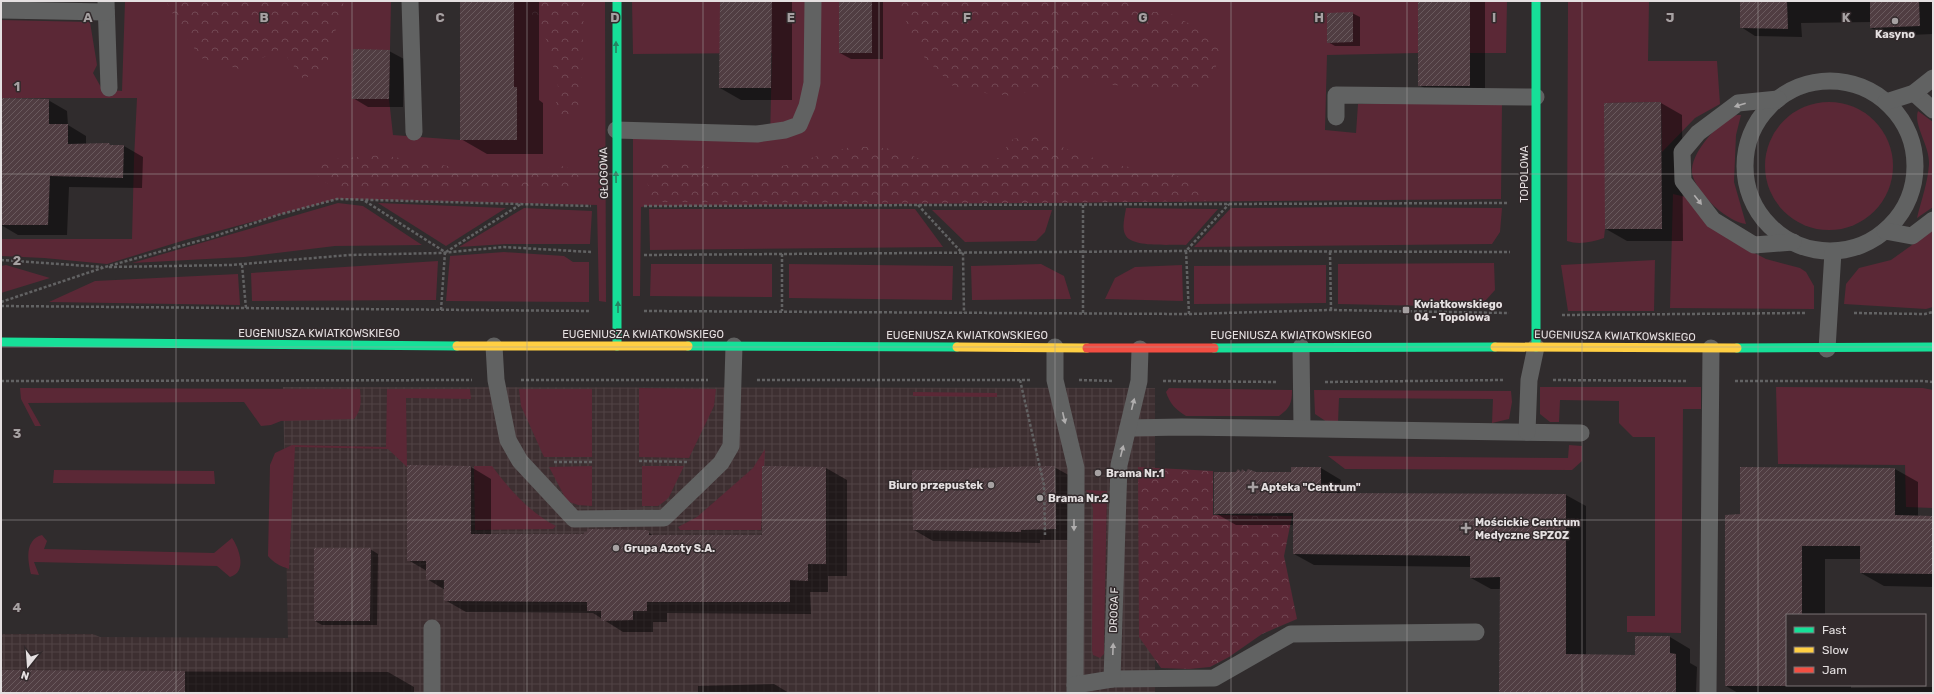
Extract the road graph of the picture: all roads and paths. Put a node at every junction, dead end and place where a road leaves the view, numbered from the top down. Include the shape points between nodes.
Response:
1 (410, 1) edge
2 (617, 1) edge
3 (813, 1) edge
4 (1536, 1) edge
5 (106, 6) edge
6 (1, 10) edge
7 (1933, 78) edge
8 (108, 88) dead end
9 (1914, 93) junction
10 (1536, 97) junction
11 (1778, 99) junction
12 (1886, 102) junction
13 (1933, 110) edge
14 (1336, 117) dead end
15 (616, 130) junction
16 (414, 132) dead end
17 (363, 200) junction
18 (1512, 203) dead end
19 (522, 204) junction
20 (1230, 204) junction
21 (917, 205) junction
22 (1083, 205) junction
23 (595, 206) dead end
24 (644, 206) dead end
25 (1933, 220) edge
26 (1886, 232) junction
27 (1793, 242) junction
28 (1186, 251) junction
29 (445, 252) junction
30 (595, 252) dead end
31 (1330, 252) junction
32 (1513, 252) dead end
33 (1833, 252) junction
34 (1083, 253) junction
35 (782, 254) junction
36 (963, 254) junction
37 (644, 255) dead end
38 (1, 260) edge
39 (242, 264) junction
40 (105, 268) junction
41 (1, 302) edge
42 (1, 306) edge
43 (246, 308) junction
44 (441, 310) junction
45 (1331, 310) junction
46 (618, 311) junction
47 (782, 311) junction
48 (1933, 312) edge
49 (964, 313) junction
50 (1513, 313) dead end
51 (1828, 313) junction
52 (1083, 314) junction
53 (1189, 314) junction
54 (1566, 315) dead end
55 (1, 342) edge
56 (494, 346) junction
57 (617, 346) junction
58 (734, 346) junction
59 (1055, 347) junction
60 (1301, 347) junction
61 (1536, 347) junction
62 (1711, 348) junction
63 (1933, 348) edge
64 (1140, 349) junction
65 (1827, 350) junction
66 (496, 380) junction
67 (733, 380) junction
68 (1020, 380) junction
69 (1055, 380) junction
70 (1529, 380) junction
71 (1, 381) edge
72 (1139, 381) junction
73 (1302, 382) junction
74 (1711, 382) junction
75 (1933, 382) edge
76 (1128, 428) junction
77 (1302, 428) junction
78 (1527, 432) junction
79 (1582, 433) dead end
80 (639, 461) dead end
81 (721, 463) junction
82 (1045, 536) dead end
83 (432, 628) dead end
84 (1476, 632) dead end
85 (1112, 679) junction
86 (1075, 689) edge
87 (432, 693) edge
88 (1708, 693) edge

1 - 16 lane
15 -> 2 main road, GŁOGOWA
3 - 15 lane via 812,83 807,106 799,125 757,134
4 - 10 main road, TOPOLOWA
5 - 6 lane
5 - 8 lane
7 - 9 lane
9 - 12 lane
9 - 13 lane
10 - 14 lane via 1336,95
10 - 61 main road, TOPOLOWA
11 - 12 lane via 1814,83 1835,82 1860,87
11 - 27 lane via 1759,120 1750,138 1745,159 1746,178 1750,196 1758,212 1769,226
11 -> 27 lane via 1738,103 1698,133 1682,152 1683,181 1713,220 1754,244
12 - 26 lane via 1906,127 1913,147 1916,168 1911,194 1899,217
46 -> 15 main road, GŁOGOWA
17 - 19 path
17 - 29 path
17 - 40 path via 337,199
18 - 20 path
19 - 23 path
19 - 29 path
20 - 22 path
20 - 28 path
21 - 22 path
21 - 24 path
21 - 36 path
22 - 34 path
25 - 26 lane via 1912,236
26 - 33 lane via 1859,246
27 - 33 lane
28 - 31 path
28 - 34 path
28 - 53 path
29 - 30 path via 504,247
29 - 39 path via 349,255
29 - 44 path
31 - 32 path
31 - 45 path
33 - 51 lane
34 - 36 path
34 - 52 path
35 - 36 path
35 - 37 path
35 - 47 path
36 - 49 path
38 - 40 path
39 - 40 path
39 - 43 path
40 - 41 path
42 - 43 path
43 - 44 path
44 - 46 path
45 - 50 path
45 - 53 path
46 - 47 path
46 - 57 main road, GŁOGOWA
47 - 49 path
48 - 51 path
49 - 52 path
51 - 54 path
51 - 65 lane
52 - 53 path
55 - 56 main road, EUGENIUSZA KWIATKOWSKIEGO
56 - 57 main road, EUGENIUSZA KWIATKOWSKIEGO
56 - 66 lane
57 - 58 main road, EUGENIUSZA KWIATKOWSKIEGO
58 - 59 main road, EUGENIUSZA KWIATKOWSKIEGO
58 - 67 lane
59 - 64 main road, EUGENIUSZA KWIATKOWSKIEGO
59 - 69 lane
60 - 61 main road, EUGENIUSZA KWIATKOWSKIEGO
60 - 64 main road, EUGENIUSZA KWIATKOWSKIEGO
60 - 73 lane
61 - 62 main road, EUGENIUSZA KWIATKOWSKIEGO
61 - 70 lane
62 - 65 main road, EUGENIUSZA KWIATKOWSKIEGO
62 - 74 lane
63 - 65 main road, EUGENIUSZA KWIATKOWSKIEGO
64 - 72 lane, DROGA F
66 - 67 path
66 - 71 path
66 - 81 lane via 508,440 520,461 574,519 664,518
67 - 68 path
67 - 81 lane via 731,446
68 - 69 path
68 - 82 path via 1044,485
69 - 72 path
69 -> 86 lane via 1076,468
70 - 73 path
70 - 74 path
70 - 78 lane
72 - 73 path
76 -> 72 lane, DROGA F
73 - 77 lane
74 - 75 path
74 - 88 lane
76 - 77 lane
85 -> 76 lane, DROGA F via 1119,464
77 - 78 lane
78 - 79 lane
80 - 81 path
83 - 87 lane
84 - 85 lane via 1291,634 1214,678
85 - 86 lane

